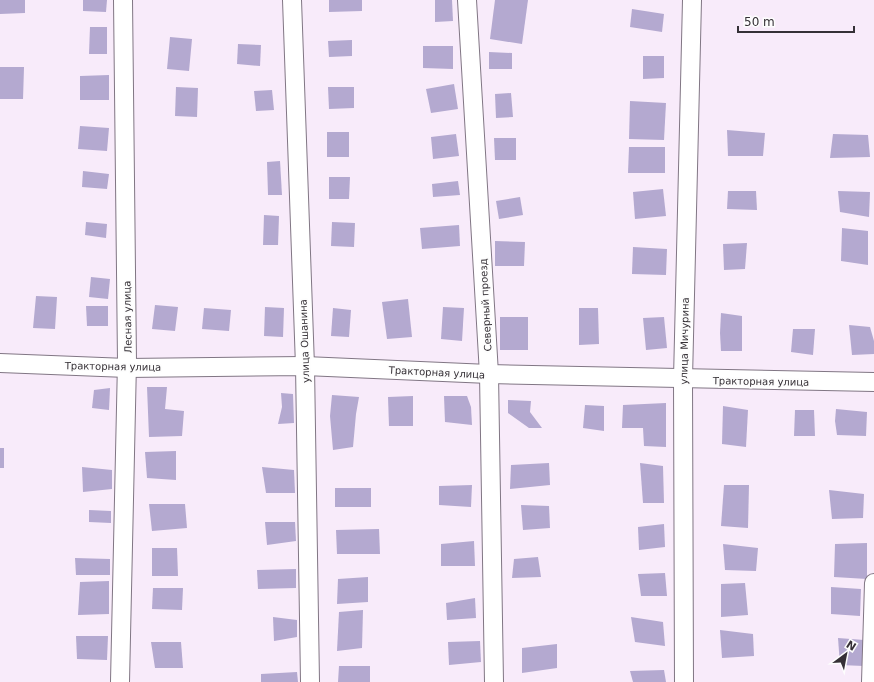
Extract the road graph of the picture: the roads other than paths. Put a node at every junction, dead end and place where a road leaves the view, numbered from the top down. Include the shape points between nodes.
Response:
1 (123, 0) edge
2 (292, 0) edge
3 (467, 0) edge
4 (692, 0) edge
5 (0, 363) edge
6 (305, 366) junction
7 (127, 368) junction
8 (489, 374) junction
9 (683, 379) junction
10 (874, 382) edge
11 (874, 582) edge
12 (120, 682) edge
13 (310, 682) edge
14 (494, 682) edge
15 (684, 682) edge
16 (871, 682) edge

1 - 7 street, Лесная улица
2 - 6 street, улица Ошанина
3 - 8 street, Северный проезд
4 - 9 street, улица Мичурина
5 - 7 street, Тракторная улица
6 - 7 street, Тракторная улица
6 - 8 street, Тракторная улица
6 - 13 street, улица Ошанина
7 - 12 street, Лесная улица
8 - 9 street, Тракторная улица
8 - 14 street, Северный проезд
9 - 10 street, Тракторная улица
9 - 15 street, улица Мичурина
11 - 16 street

